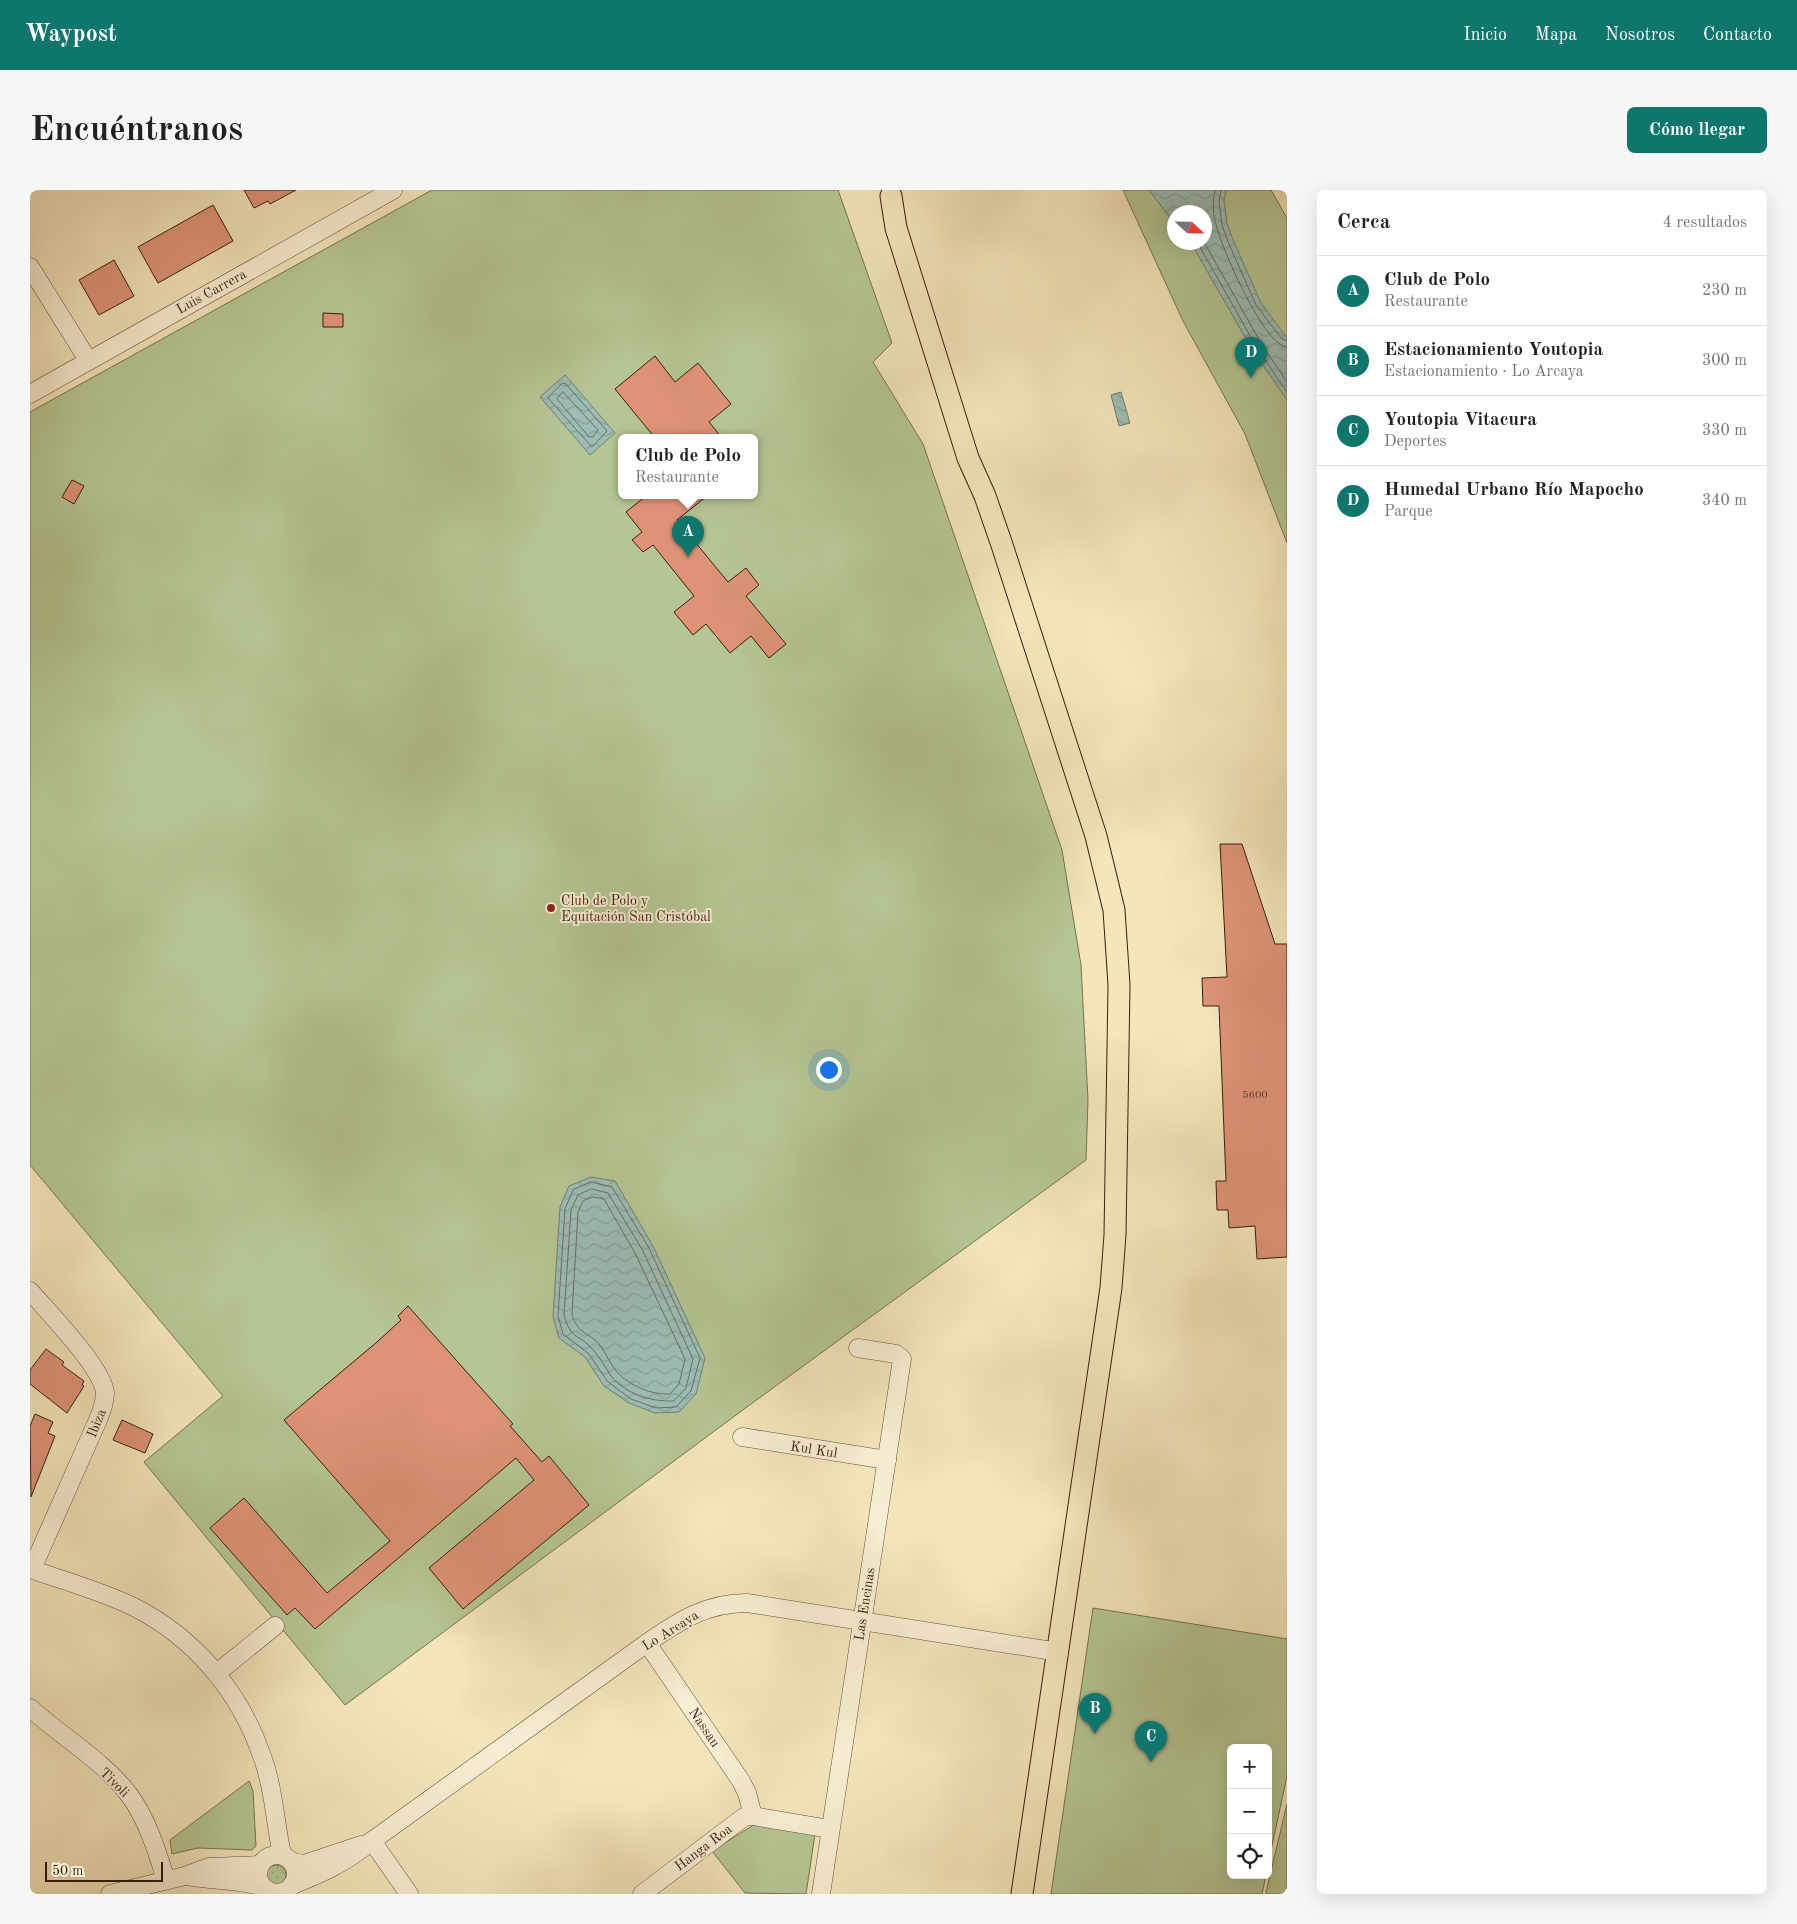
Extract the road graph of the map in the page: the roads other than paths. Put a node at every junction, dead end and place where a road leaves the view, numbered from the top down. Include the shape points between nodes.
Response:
1 (393, 190) edge
2 (890, 193) edge
3 (30, 267) edge
4 (88, 360) junction
5 (30, 394) edge
6 (31, 1294) edge
7 (858, 1348) dead end
8 (742, 1437) dead end
9 (887, 1460) junction
10 (31, 1569) edge
11 (862, 1622) junction
12 (275, 1626) dead end
13 (647, 1643) junction
14 (1058, 1652) junction
15 (217, 1673) junction
16 (30, 1708) edge
17 (273, 1805) junction
18 (753, 1816) junction
19 (830, 1829) junction
20 (370, 1842) junction
21 (289, 1860) junction
22 (263, 1862) junction
23 (185, 1876) junction
24 (166, 1880) junction
25 (288, 1889) edge
26 (266, 1890) edge
27 (110, 1894) edge
28 (409, 1894) edge
29 (642, 1894) edge
30 (821, 1894) edge
31 (1022, 1894) edge

1 - 4 street, Luis Carrera
2 - 14 main road via 906,223 921,269 983,473 985,496 1096,836 1111,895 1118,951 1115,1235 1111,1288
3 - 4 street
4 - 5 street, Luis Carrera
6 - 10 street, Ibiza via 96,1370 104,1392 104,1404
7 - 9 street, Las Encinas via 896,1354 902,1360
8 - 9 street, Kul Kul
9 - 11 street, Las Encinas
10 - 15 street via 113,1598 152,1617 187,1642
11 - 13 street, Lo Arcaya via 734,1603 692,1614
11 - 14 street, Lo Arcaya
11 - 19 street, Las Encinas
12 - 15 street
13 - 18 street, Nassau via 741,1781
13 - 20 street, Lo Arcaya
14 - 31 main road
15 - 17 street via 240,1706 254,1735 263,1758
16 - 24 street, Tivoli via 130,1796 153,1841
17 - 21 street via 281,1850
17 - 22 street
18 - 19 street
18 - 29 street, Hanga Roa via 744,1817 728,1827
19 - 30 street, Las Encinas
20 - 21 street, Lo Arcaya via 309,1862
20 - 25 street, Lo Arcaya via 343,1863
20 - 28 street
21 - 22 street via 276,1855
21 - 25 street via 296,1874
22 - 23 street via 209,1867
22 - 26 street via 258,1876
23 - 24 street
23 - 26 street via 242,1882
24 - 27 street
25 - 26 street via 278,1893

